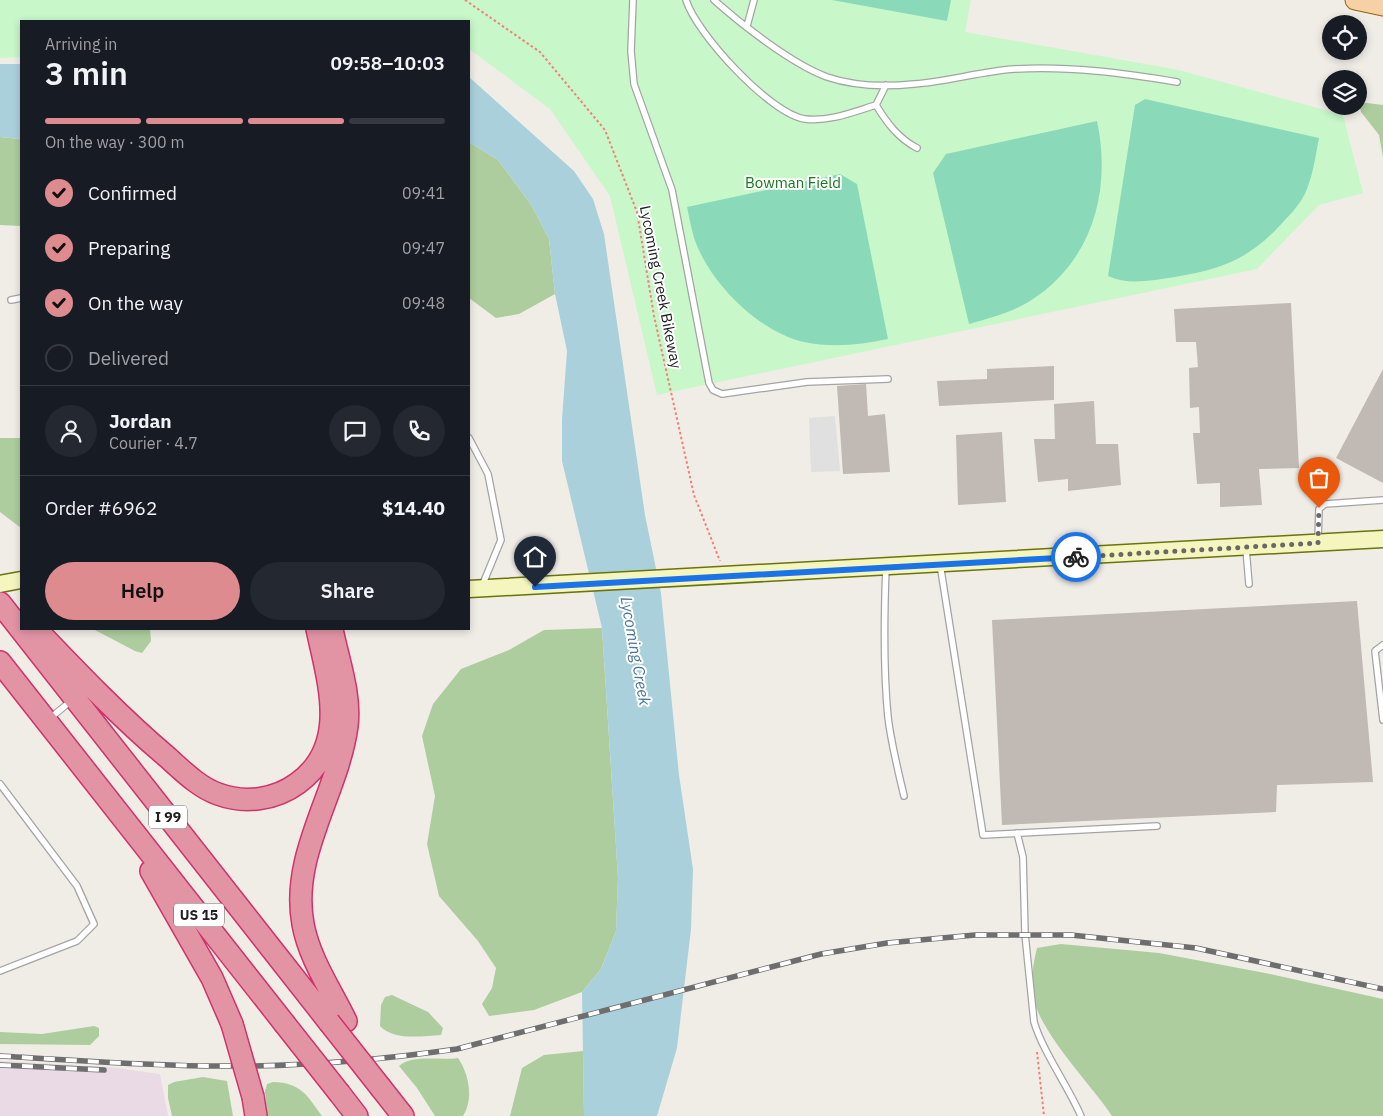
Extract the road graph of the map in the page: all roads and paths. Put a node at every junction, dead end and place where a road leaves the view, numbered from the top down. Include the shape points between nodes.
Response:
1 (465, 0) edge
2 (633, 0) edge
3 (686, 0) edge
4 (714, 0) edge
5 (754, 0) edge
6 (1355, 0) edge
7 (1383, 5) edge
8 (747, 26) junction
9 (1178, 82) dead end
10 (886, 85) junction
11 (876, 105) junction
12 (917, 148) dead end
13 (20, 298) edge
14 (12, 300) dead end
15 (888, 379) dead end
16 (470, 440) edge
17 (1383, 500) edge
18 (1383, 540) edge
19 (1318, 543) junction
20 (1246, 547) junction
21 (940, 564) junction
22 (886, 567) junction
23 (728, 576) junction
24 (20, 580) edge
25 (1249, 584) dead end
26 (0, 586) edge
27 (475, 589) edge
28 (11, 610) edge
29 (20, 623) edge
30 (25, 630) edge
31 (37, 630) edge
32 (317, 630) edge
33 (332, 630) edge
34 (1383, 645) edge
35 (0, 662) edge
36 (74, 698) junction
37 (1383, 720) edge
38 (47, 721) junction
39 (0, 784) edge
40 (904, 796) dead end
41 (113, 806) junction
42 (1157, 826) dead end
43 (1017, 833) junction
44 (0, 971) edge
45 (338, 1021) junction
46 (1038, 1035) junction
47 (255, 1106) edge
48 (357, 1116) edge
49 (403, 1116) edge
50 (1044, 1116) edge
51 (1081, 1116) edge

1 - 23 path, Lycoming Creek Bikeway via 540,52 605,130 637,212 654,316 694,495 716,554
2 - 15 lane via 631,68 634,84 672,190 709,383 713,390 722,394 807,382
3 - 11 lane via 705,35 777,107 789,114 804,119 822,119
4 - 8 lane
5 - 8 lane
6 - 7 main road
8 - 10 lane via 828,77
9 - 10 lane via 1116,72 1041,68
10 - 11 lane
11 - 12 lane via 904,141
13 - 14 lane
16 - 27 lane via 488,474 500,540
17 - 19 lane via 1325,504 1319,508
18 - 19 main road
19 - 20 main road
20 - 21 main road
20 - 25 lane
21 - 22 main road
21 - 43 lane via 983,835
22 - 23 main road
22 - 40 lane via 883,625 886,695
23 - 27 main road
24 - 26 main road
26 - 28 highway
28 - 29 highway, I 99
30 - 36 highway, I 99
31 - 32 highway via 119,714 190,777 216,794 252,800 280,793 299,782 314,768 328,742 332,705
33 - 45 highway via 345,693 347,724 305,863 300,900 302,924
34 - 37 lane via 1375,651
35 - 38 highway
36 - 38 lane
36 - 45 highway, I 99
38 - 41 highway
39 - 44 lane via 77,886 94,924 77,941
41 - 47 highway, bridge via 198,953 232,1024
41 - 48 highway, US 15, bridge
42 - 43 lane
43 - 46 lane via 1023,857 1030,995
45 - 49 highway, bridge
46 - 50 path via 1036,1059
46 - 51 lane

